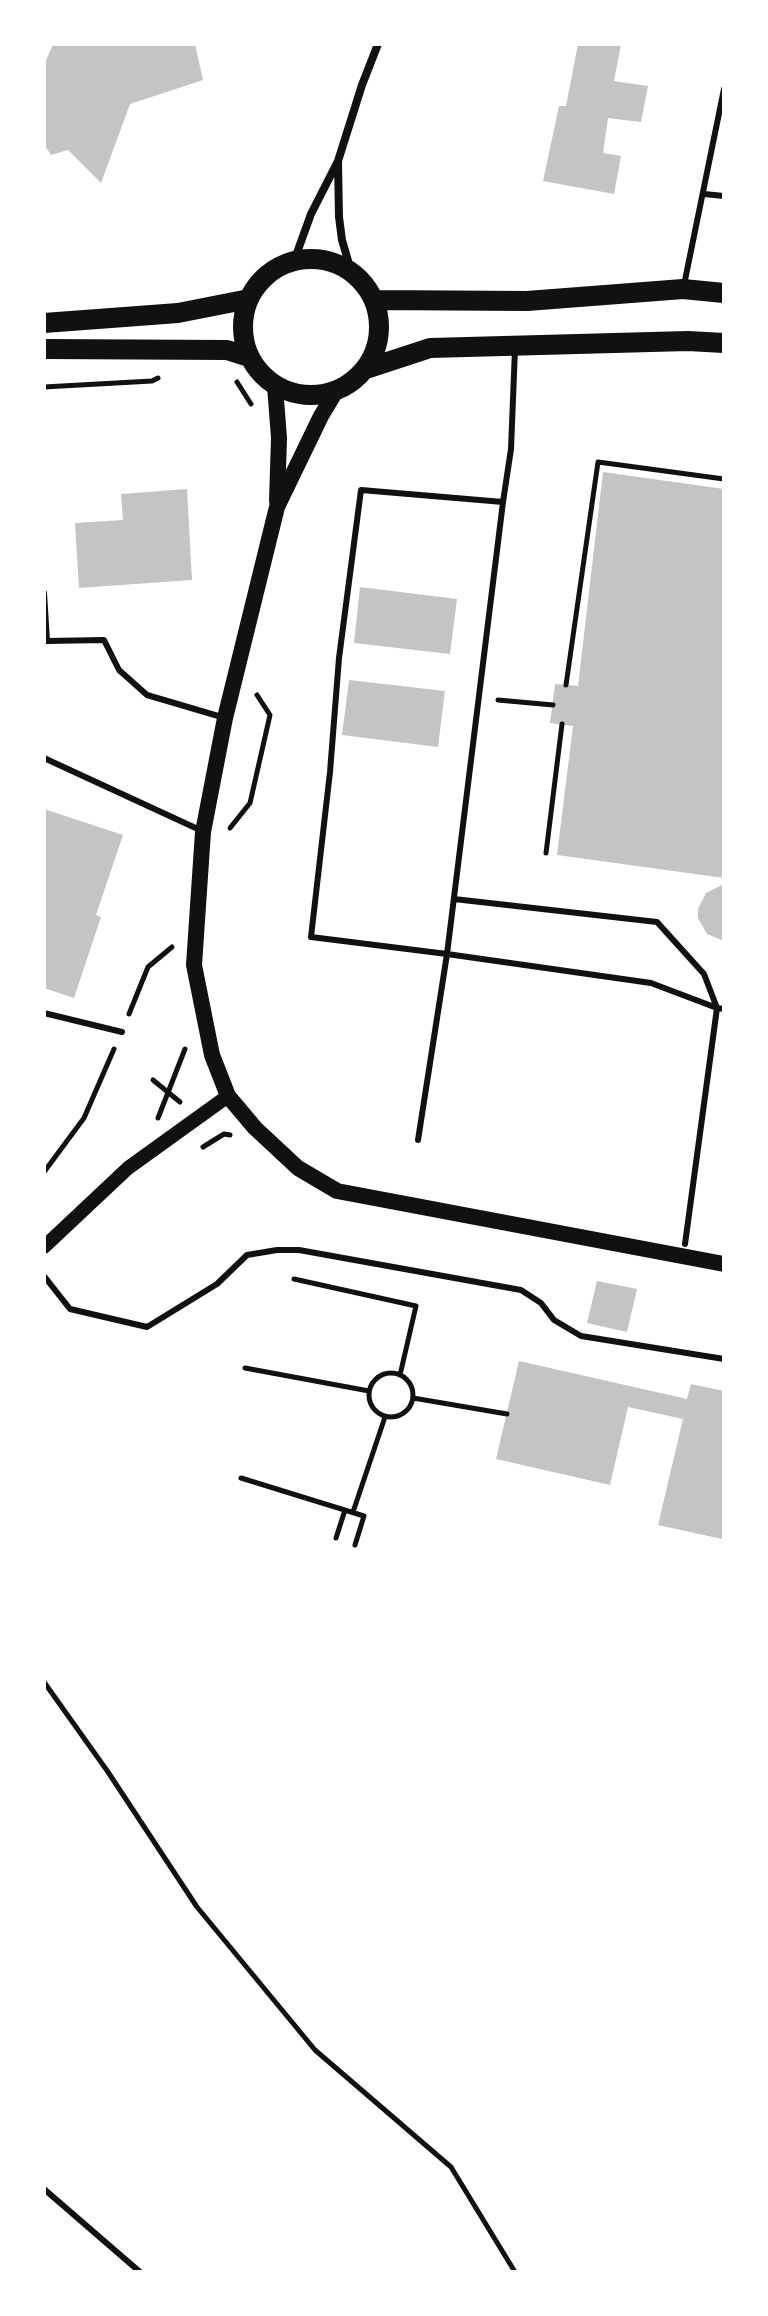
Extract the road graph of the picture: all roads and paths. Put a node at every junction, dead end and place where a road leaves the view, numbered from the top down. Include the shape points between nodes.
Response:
1 (378, 44) edge
2 (724, 89) edge
3 (338, 161) junction
4 (704, 194) junction
5 (724, 196) edge
6 (294, 261) junction
7 (351, 271) junction
8 (683, 289) junction
9 (724, 293) edge
10 (249, 299) junction
11 (374, 300) junction
12 (44, 323) edge
13 (724, 343) edge
14 (515, 345) junction
15 (44, 349) edge
16 (249, 357) junction
17 (366, 369) junction
18 (164, 375) dead end
19 (234, 380) dead end
20 (275, 386) junction
21 (44, 387) edge
22 (336, 391) junction
23 (255, 411) dead end
24 (724, 479) edge
25 (503, 502) junction
26 (277, 507) junction
27 (44, 593) edge
28 (566, 685) dead end
29 (479, 698) junction
30 (553, 705) dead end
31 (225, 718) junction
32 (562, 724) dead end
33 (44, 758) edge
34 (203, 832) junction
35 (546, 853) dead end
36 (454, 899) junction
37 (175, 943) dead end
38 (447, 954) junction
39 (177, 958) dead end
40 (720, 1009) edge
41 (44, 1013) edge
42 (122, 1032) dead end
43 (187, 1042) dead end
44 (153, 1080) dead end
45 (168, 1092) junction
46 (189, 1095) dead end
47 (228, 1096) junction
48 (157, 1120) dead end
49 (242, 1139) dead end
50 (418, 1140) dead end
51 (203, 1147) dead end
52 (685, 1244) dead end
53 (44, 1247) edge
54 (724, 1264) edge
55 (44, 1276) edge
56 (294, 1279) dead end
57 (724, 1359) edge
58 (245, 1368) dead end
59 (400, 1375) junction
60 (369, 1391) junction
61 (413, 1398) junction
62 (507, 1414) dead end
63 (385, 1417) junction
64 (241, 1478) dead end
65 (345, 1510) junction
66 (353, 1512) junction
67 (336, 1538) dead end
68 (355, 1545) dead end
69 (44, 1682) edge
70 (44, 2189) edge
71 (140, 2272) edge
72 (515, 2272) edge

1 - 3 street
2 - 4 lane
3 - 6 street
3 - 7 street via 339,217
4 - 5 lane
4 - 8 lane
6 - 7 main road via 334,262
6 - 10 main road via 267,275
7 - 11 main road
8 - 9 main road
8 - 11 main road via 527,301
10 - 12 main road via 178,313
10 - 16 main road via 243,318
11 - 17 main road via 380,335
13 - 14 main road
14 - 17 main road via 430,348
14 - 25 lane
15 - 16 main road via 227,350
16 - 20 main road
17 - 22 main road
18 - 21 path via 152,381
19 - 23 path
20 - 22 main road via 316,396
20 - 26 main road
22 - 26 main road
24 - 28 path via 598,462
25 - 29 lane
25 - 38 lane via 361,490 339,658 311,937
26 - 31 main road
27 - 31 lane via 47,641 104,640 119,670 147,695
29 - 30 path
29 - 36 lane
31 - 34 main road
32 - 35 path
33 - 34 lane
34 - 47 main road via 194,965 212,1055
36 - 38 lane
36 - 40 lane via 657,922 704,974
37 - 39 path
38 - 40 lane via 651,983
38 - 50 lane
40 - 52 lane
41 - 42 lane
43 - 45 path
44 - 45 path
45 - 46 path via 183,1104
45 - 48 path
47 - 53 street via 128,1168
47 - 54 main road via 298,1168 337,1191
49 - 51 path via 224,1134
55 - 57 lane via 70,1309 147,1327 217,1284 247,1255 299,1250 521,1290 581,1336
56 - 59 path via 416,1306
58 - 60 path
59 - 60 path via 381,1376
59 - 61 path via 410,1384
60 - 63 path via 371,1404
61 - 62 path
61 - 63 path via 406,1412
63 - 66 path
64 - 65 path
65 - 66 path
65 - 67 path
66 - 68 path via 364,1516
69 - 72 path via 197,1907 315,2050 451,2167
70 - 71 lane

